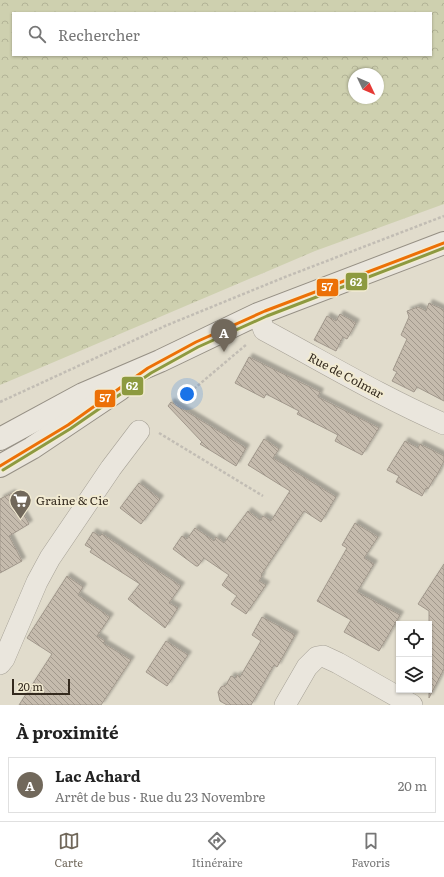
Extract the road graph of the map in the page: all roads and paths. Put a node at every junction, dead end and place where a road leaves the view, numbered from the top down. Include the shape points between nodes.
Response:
1 (444, 216) edge
2 (444, 243) edge
3 (258, 314) junction
4 (252, 339) dead end
5 (160, 361) junction
6 (83, 394) junction
7 (181, 396) dead end
8 (0, 402) edge
9 (444, 424) edge
10 (0, 427) edge
11 (139, 431) joint
12 (0, 439) edge
13 (0, 466) edge
14 (263, 496) dead end
15 (0, 664) edge
16 (285, 705) edge
17 (412, 705) edge

1 - 8 path via 164,326
2 - 3 main road
3 - 5 main road
3 - 9 street, Rue de Colmar via 264,330 358,382
4 - 7 path via 190,393
5 - 6 main road
5 - 13 main road via 69,424
6 - 10 main road via 68,392
6 - 12 main road
11 - 14 path via 158,433
11 - 15 street via 76,517 50,558
16 - 17 street via 307,667 317,657 323,656

